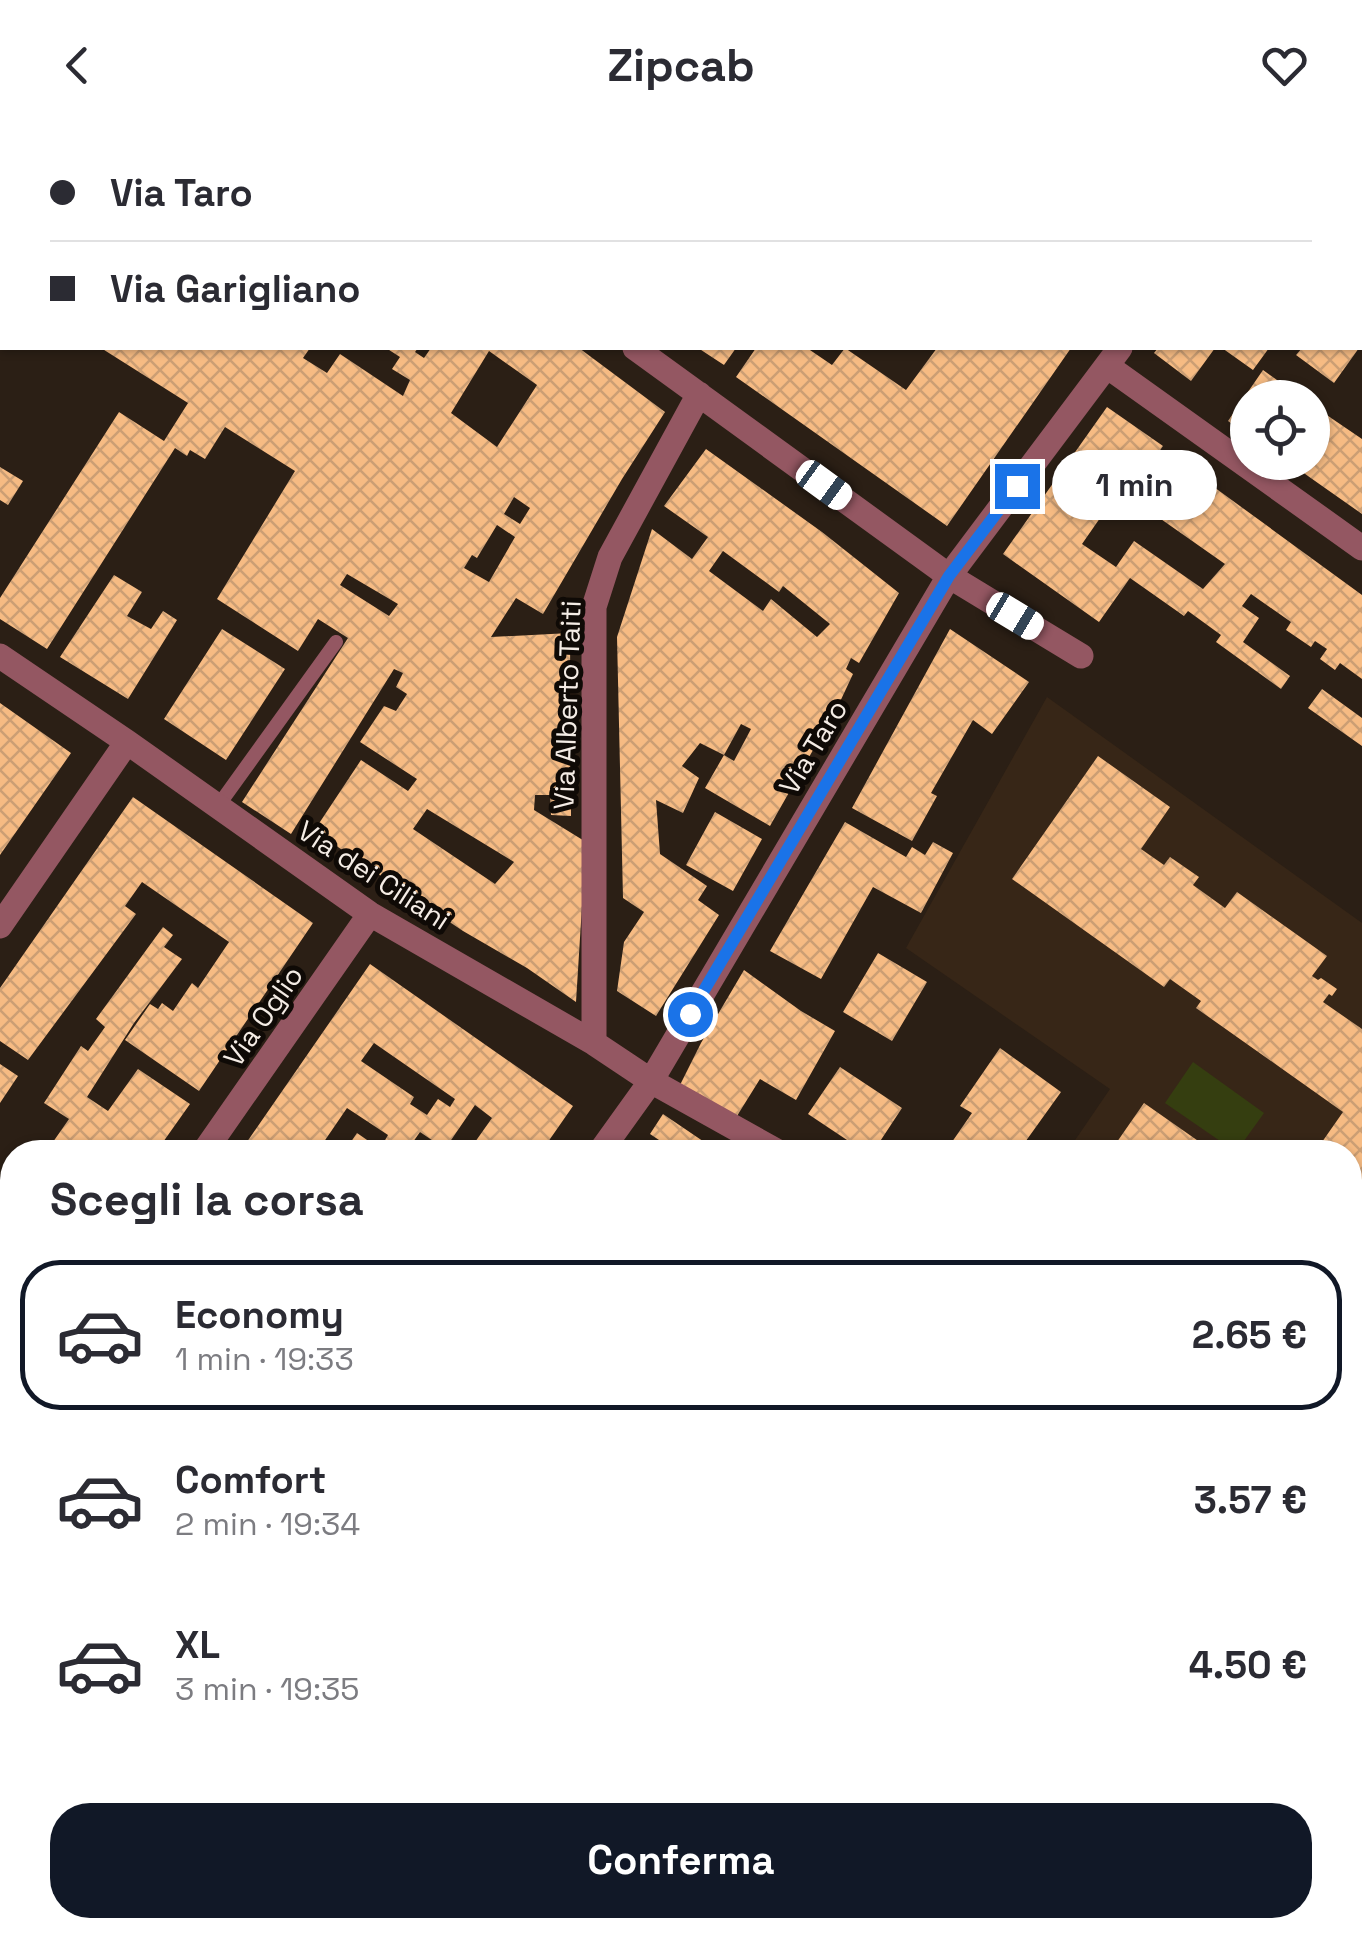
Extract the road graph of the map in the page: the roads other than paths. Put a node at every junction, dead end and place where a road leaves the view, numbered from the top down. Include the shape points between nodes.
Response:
1 (637, 350) edge
2 (1114, 357) edge
3 (698, 394) junction
4 (1362, 548) edge
5 (949, 576) junction
6 (336, 642) dead end
7 (0, 656) edge
8 (1081, 656) dead end
9 (127, 742) junction
10 (218, 806) junction
11 (370, 914) junction
12 (0, 926) edge
13 (594, 1042) junction
14 (651, 1081) junction
15 (212, 1140) edge
16 (609, 1140) edge
17 (757, 1140) edge

1 - 3 street
2 - 4 street
2 - 5 street, Via Taro
3 - 5 street
3 - 13 street, Via Alberto Taiti via 610,557 594,606
5 - 8 street
5 - 14 street, Via Taro
6 - 10 lane
7 - 9 street, Via dei Ciliani
9 - 10 street, Via dei Ciliani
9 - 12 street
10 - 11 street, Via dei Ciliani
11 - 13 street, Via dei Ciliani
11 - 15 street, Via Oglio
13 - 14 street, Via dei Ciliani
14 - 16 street
14 - 17 street, Via dei Ciliani

